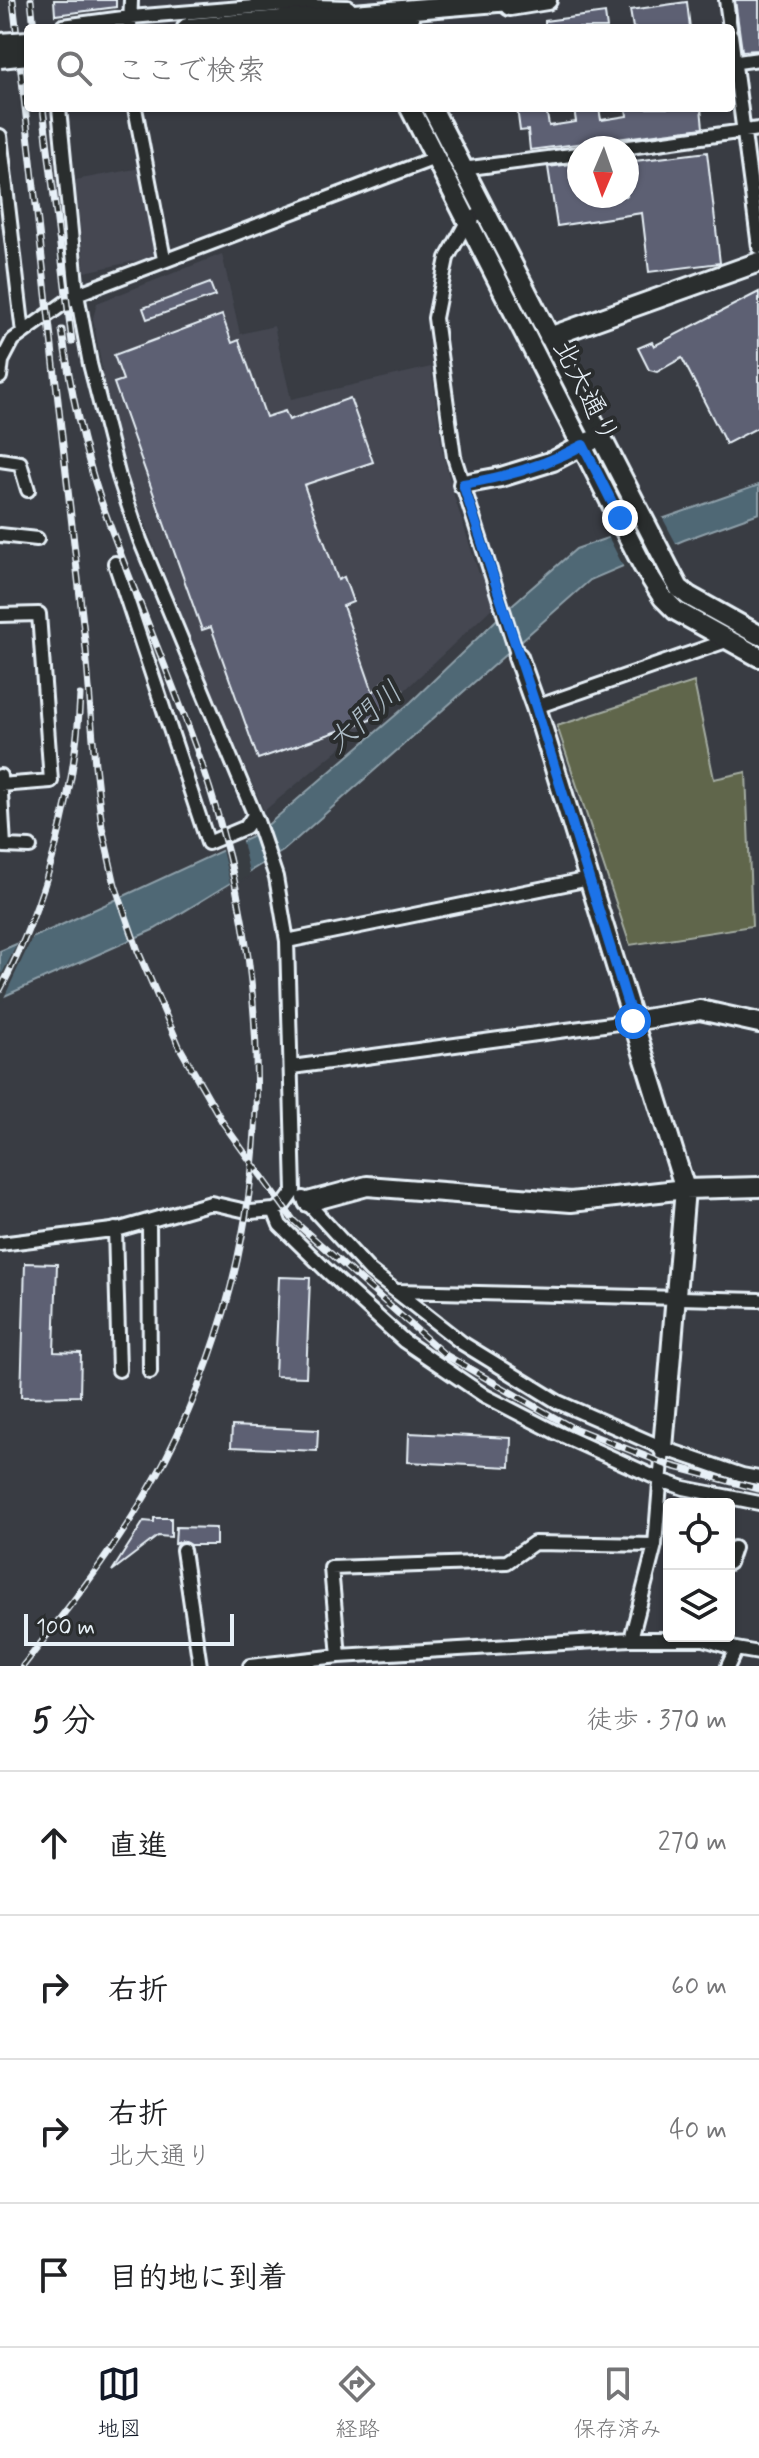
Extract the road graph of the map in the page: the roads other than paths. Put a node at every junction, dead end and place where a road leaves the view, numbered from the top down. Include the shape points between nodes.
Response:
1 (131, 0) edge
2 (521, 0) edge
3 (547, 0) edge
4 (726, 0) edge
5 (376, 17) edge
6 (131, 22) edge
7 (97, 24) edge
8 (237, 24) edge
9 (729, 24) edge
10 (24, 41) edge
11 (0, 43) edge
12 (24, 55) edge
13 (0, 58) edge
14 (759, 59) edge
15 (735, 63) edge
16 (735, 75) edge
17 (59, 112) edge
18 (136, 112) edge
19 (412, 112) edge
20 (434, 112) edge
21 (759, 129) edge
22 (744, 131) junction
23 (0, 139) edge
24 (639, 146) edge
25 (567, 156) edge
26 (435, 158) junction
27 (462, 169) junction
28 (476, 216) junction
29 (5, 223) edge
30 (759, 247) edge
31 (164, 259) junction
32 (759, 262) edge
33 (77, 294) junction
34 (12, 337) edge
35 (549, 337) junction
36 (0, 377) edge
37 (600, 435) junction
38 (583, 445) junction
39 (0, 460) edge
40 (463, 484) junction
41 (28, 490) dead end
42 (0, 535) edge
43 (33, 541) dead end
44 (115, 563) dead end
45 (0, 615) edge
46 (758, 633) edge
47 (729, 640) junction
48 (518, 657) joint
49 (759, 657) edge
50 (536, 707) junction
51 (0, 776) edge
52 (0, 785) edge
53 (256, 818) junction
54 (30, 847) dead end
55 (589, 879) junction
56 (287, 941) junction
57 (633, 1021) junction
58 (759, 1023) edge
59 (292, 1067) junction
60 (759, 1187) edge
61 (685, 1189) junction
62 (301, 1197) junction
63 (274, 1210) junction
64 (149, 1221) junction
65 (115, 1229) junction
66 (0, 1244) edge
67 (397, 1291) junction
68 (678, 1298) junction
69 (759, 1300) edge
70 (119, 1370) dead end
71 (150, 1372) dead end
72 (663, 1448) junction
73 (759, 1478) edge
74 (661, 1480) junction
75 (759, 1503) edge
76 (655, 1545) junction
77 (183, 1550) dead end
78 (663, 1638) edge
79 (631, 1639) junction
80 (717, 1642) edge
81 (736, 1649) junction
82 (759, 1653) edge
83 (339, 1656) junction
84 (200, 1666) edge
85 (250, 1666) edge
86 (728, 1666) edge

1 - 6 street
2 - 5 street
3 - 5 street
4 - 9 street
5 - 6 street via 348,7 279,5
5 - 8 street
6 - 7 street
10 - 11 street, bridge
12 - 13 street, bridge
14 - 15 street
16 - 22 street
17 - 33 street
18 - 31 street
19 - 26 street, 北大通り
20 - 27 street, 北大通り
21 - 22 street
22 - 24 street
22 - 30 street
23 - 29 street
25 - 27 street
26 - 28 street, 北大通り
26 - 31 street
27 - 28 street, 北大通り
28 - 35 street, 北大通り
28 - 38 street, 北大通り
28 - 40 street via 447,258 435,318 454,457
29 - 34 street
31 - 33 street
32 - 35 street
33 - 34 street
33 - 53 street via 102,418 140,540
34 - 36 street
35 - 37 street, 北大通り
37 - 38 street
37 - 46 street, 北大通り via 679,588
38 - 40 street via 553,461
38 - 47 street, 北大通り via 663,598
39 - 41 street via 20,463
40 - 48 street
42 - 43 street
44 - 53 street via 208,843
45 - 52 street via 39,614 51,781
46 - 47 street
47 - 49 street, 北大通り
47 - 50 street
48 - 50 street
50 - 55 street
51 - 52 street
52 - 54 street via 4,846
53 - 56 street via 276,877
55 - 56 street
55 - 57 street
56 - 59 street
57 - 58 street via 700,1010
57 - 59 street
57 - 61 street
59 - 62 street
60 - 61 street
61 - 62 street via 571,1202 367,1186
61 - 68 street
62 - 63 street
62 - 67 street via 370,1271
63 - 64 street via 251,1212 211,1203
63 - 74 street via 280,1225 404,1341 485,1396
64 - 65 street
64 - 71 street
65 - 66 street
65 - 70 street
67 - 68 street
67 - 72 street via 462,1343 558,1402
68 - 69 street
68 - 72 street
72 - 73 street
72 - 74 street
74 - 75 street
74 - 76 street
76 - 79 street
76 - 83 street via 534,1543 507,1562 331,1568
77 - 84 street
78 - 79 street
79 - 83 street
80 - 81 street
81 - 82 street
81 - 86 street
83 - 85 street

